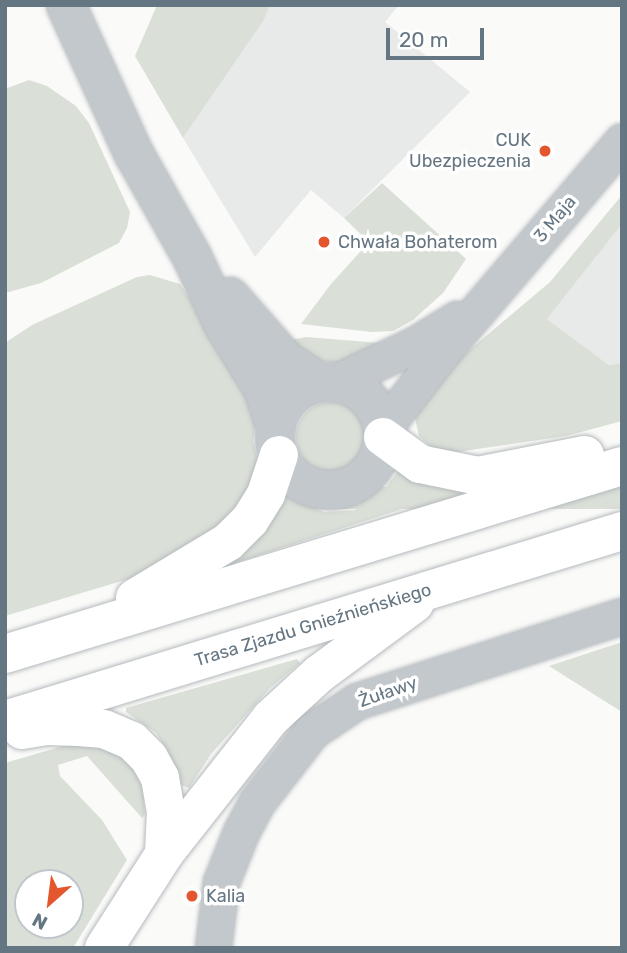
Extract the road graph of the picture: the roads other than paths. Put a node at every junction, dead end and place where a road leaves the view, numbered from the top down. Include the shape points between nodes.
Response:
1 (66, 5) edge
2 (622, 141) edge
3 (192, 257) junction
4 (489, 297) junction
5 (328, 383) junction
6 (383, 433) junction
7 (277, 441) junction
8 (622, 449) edge
9 (622, 466) edge
10 (622, 531) edge
11 (440, 586) junction
12 (622, 616) edge
13 (10, 653) edge
14 (5, 720) edge
15 (5, 733) edge
16 (164, 854) junction
17 (104, 948) edge
18 (213, 948) edge

1 - 3 street via 134,153
2 - 4 street, 3 Maja
3 - 5 street via 286,361
3 - 7 street via 225,327 263,388
4 - 5 street, 3 Maja via 418,343
4 - 6 street, 3 Maja
5 - 6 street via 353,387 367,398 378,412
5 - 7 street via 296,393 287,403
6 - 7 street via 373,468 361,480 338,488 314,488 299,480 287,470
6 - 8 main road via 420,464 478,476
7 - 13 main road via 266,494 250,520 228,542 150,591
9 - 13 main road
10 - 11 main road, Trasa Zjazdu Gnieźnieńskiego
11 - 14 main road, Trasa Zjazdu Gnieźnieńskiego
11 - 16 main road via 319,674 271,718
12 - 18 street, Żuławy via 357,701 312,731 257,802 241,832 221,882
15 - 16 main road via 47,726 79,727 104,729 132,741 160,778 166,811
16 - 17 main road

